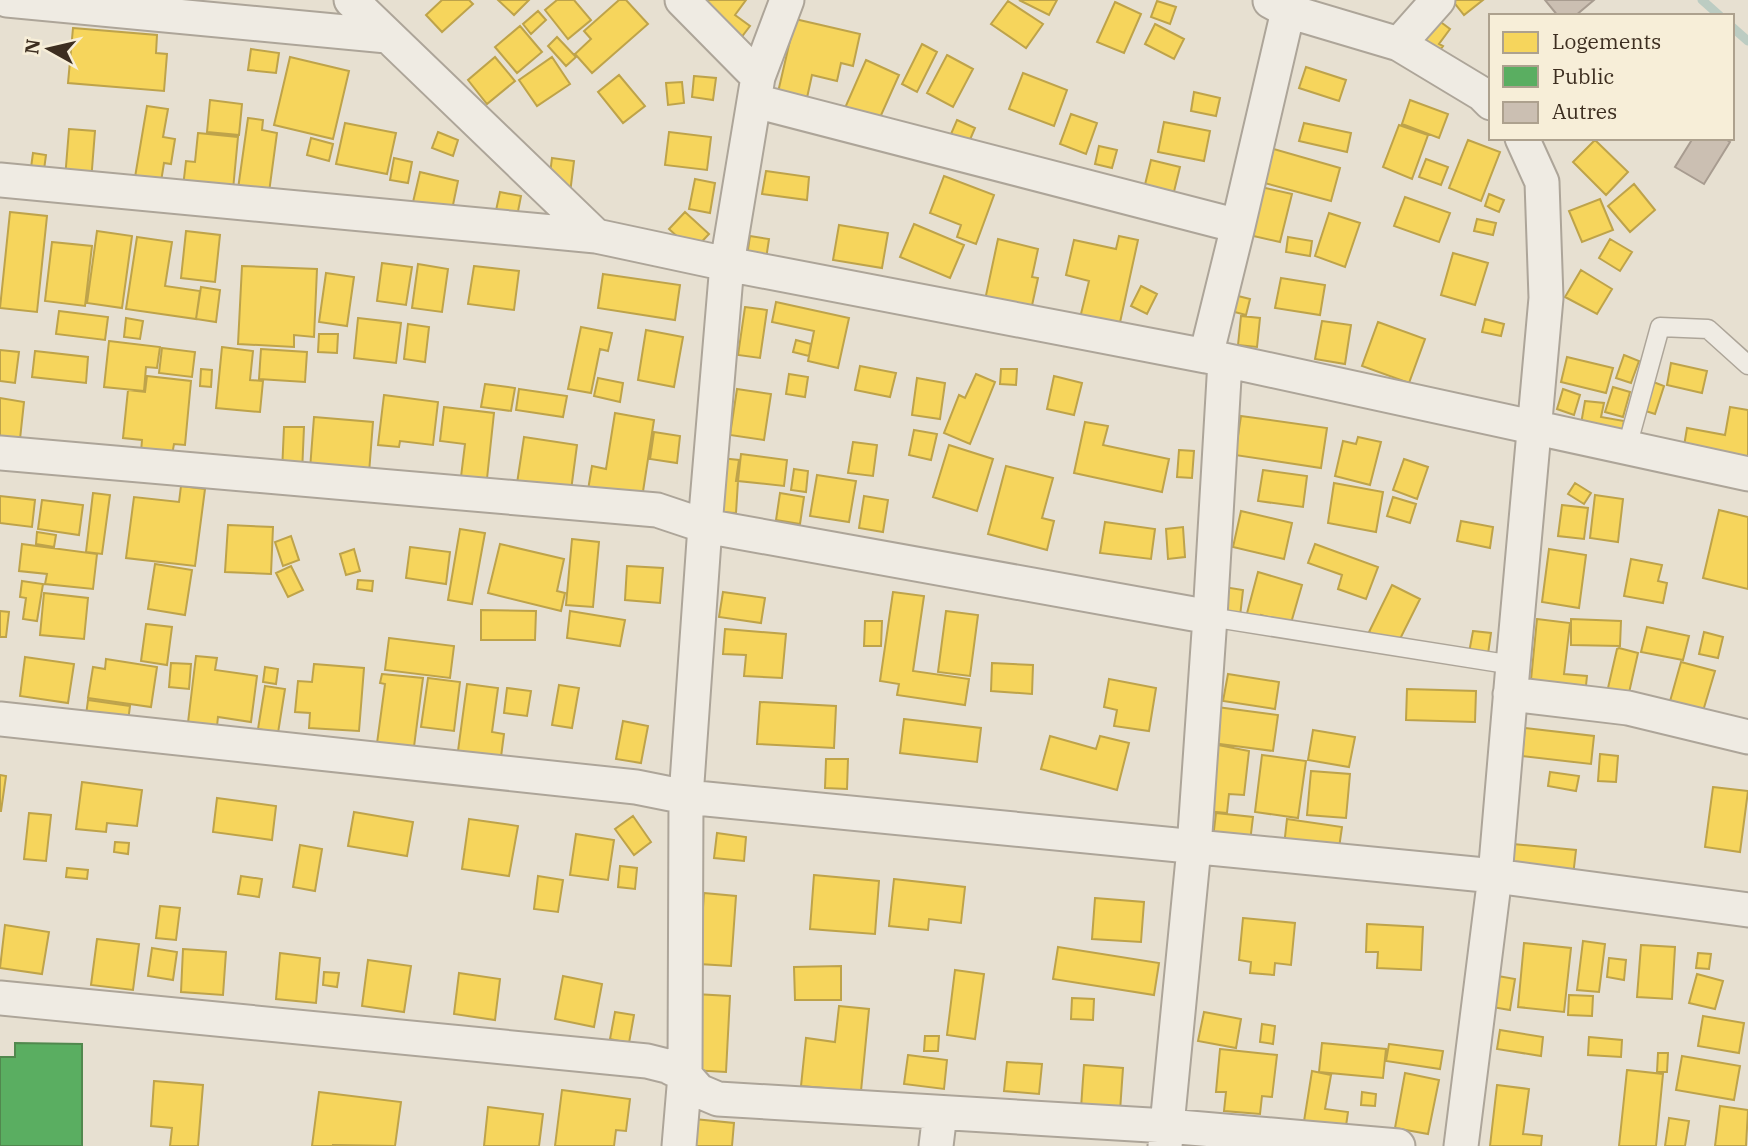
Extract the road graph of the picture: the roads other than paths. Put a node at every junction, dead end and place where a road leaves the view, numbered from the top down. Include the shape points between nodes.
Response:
1 (7, 0) edge
2 (351, 0) edge
3 (682, 0) edge
4 (787, 0) edge
5 (1438, 0) edge
6 (1278, 6) edge
7 (387, 36) junction
8 (1399, 44) junction
9 (757, 90) junction
10 (1489, 101) edge
11 (1523, 140) edge
12 (0, 180) edge
13 (1238, 226) junction
14 (596, 236) junction
15 (727, 264) junction
16 (1215, 358) junction
17 (1748, 365) edge
18 (1535, 427) junction
19 (1627, 447) junction
20 (0, 453) edge
21 (1748, 474) edge
22 (705, 526) junction
23 (1210, 617) junction
24 (1511, 679) junction
25 (0, 719) edge
26 (1748, 737) edge
27 (686, 797) junction
28 (1194, 848) junction
29 (1496, 876) junction
30 (1748, 910) edge
31 (0, 998) edge
32 (685, 1075) junction
33 (940, 1113) junction
34 (1166, 1136) edge
35 (679, 1146) edge
36 (936, 1146) edge
37 (1398, 1146) edge
38 (1461, 1146) edge

1 - 7 street
2 - 7 street
3 - 9 street
4 - 9 street
5 - 8 street
6 - 8 street
6 - 13 street
7 - 14 street
8 - 10 street
9 - 13 street
9 - 15 street
11 - 18 street via 1542,182 1546,298
12 - 14 street
13 - 16 street
14 - 15 street
15 - 16 street
15 - 22 street
16 - 18 street
16 - 23 street
17 - 19 lane via 1708,329 1660,327
18 - 19 street
18 - 24 street
19 - 21 street
20 - 22 street via 657,510
22 - 23 street
22 - 27 street
23 - 24 lane
23 - 28 street
24 - 26 street
24 - 29 street
25 - 27 street via 636,787
27 - 28 street
27 - 32 street
28 - 29 street
28 - 34 street
29 - 30 street
29 - 38 street
31 - 32 street via 647,1061
32 - 33 street via 699,1091 718,1099
32 - 35 street
33 - 34 street
33 - 36 street
34 - 37 street

